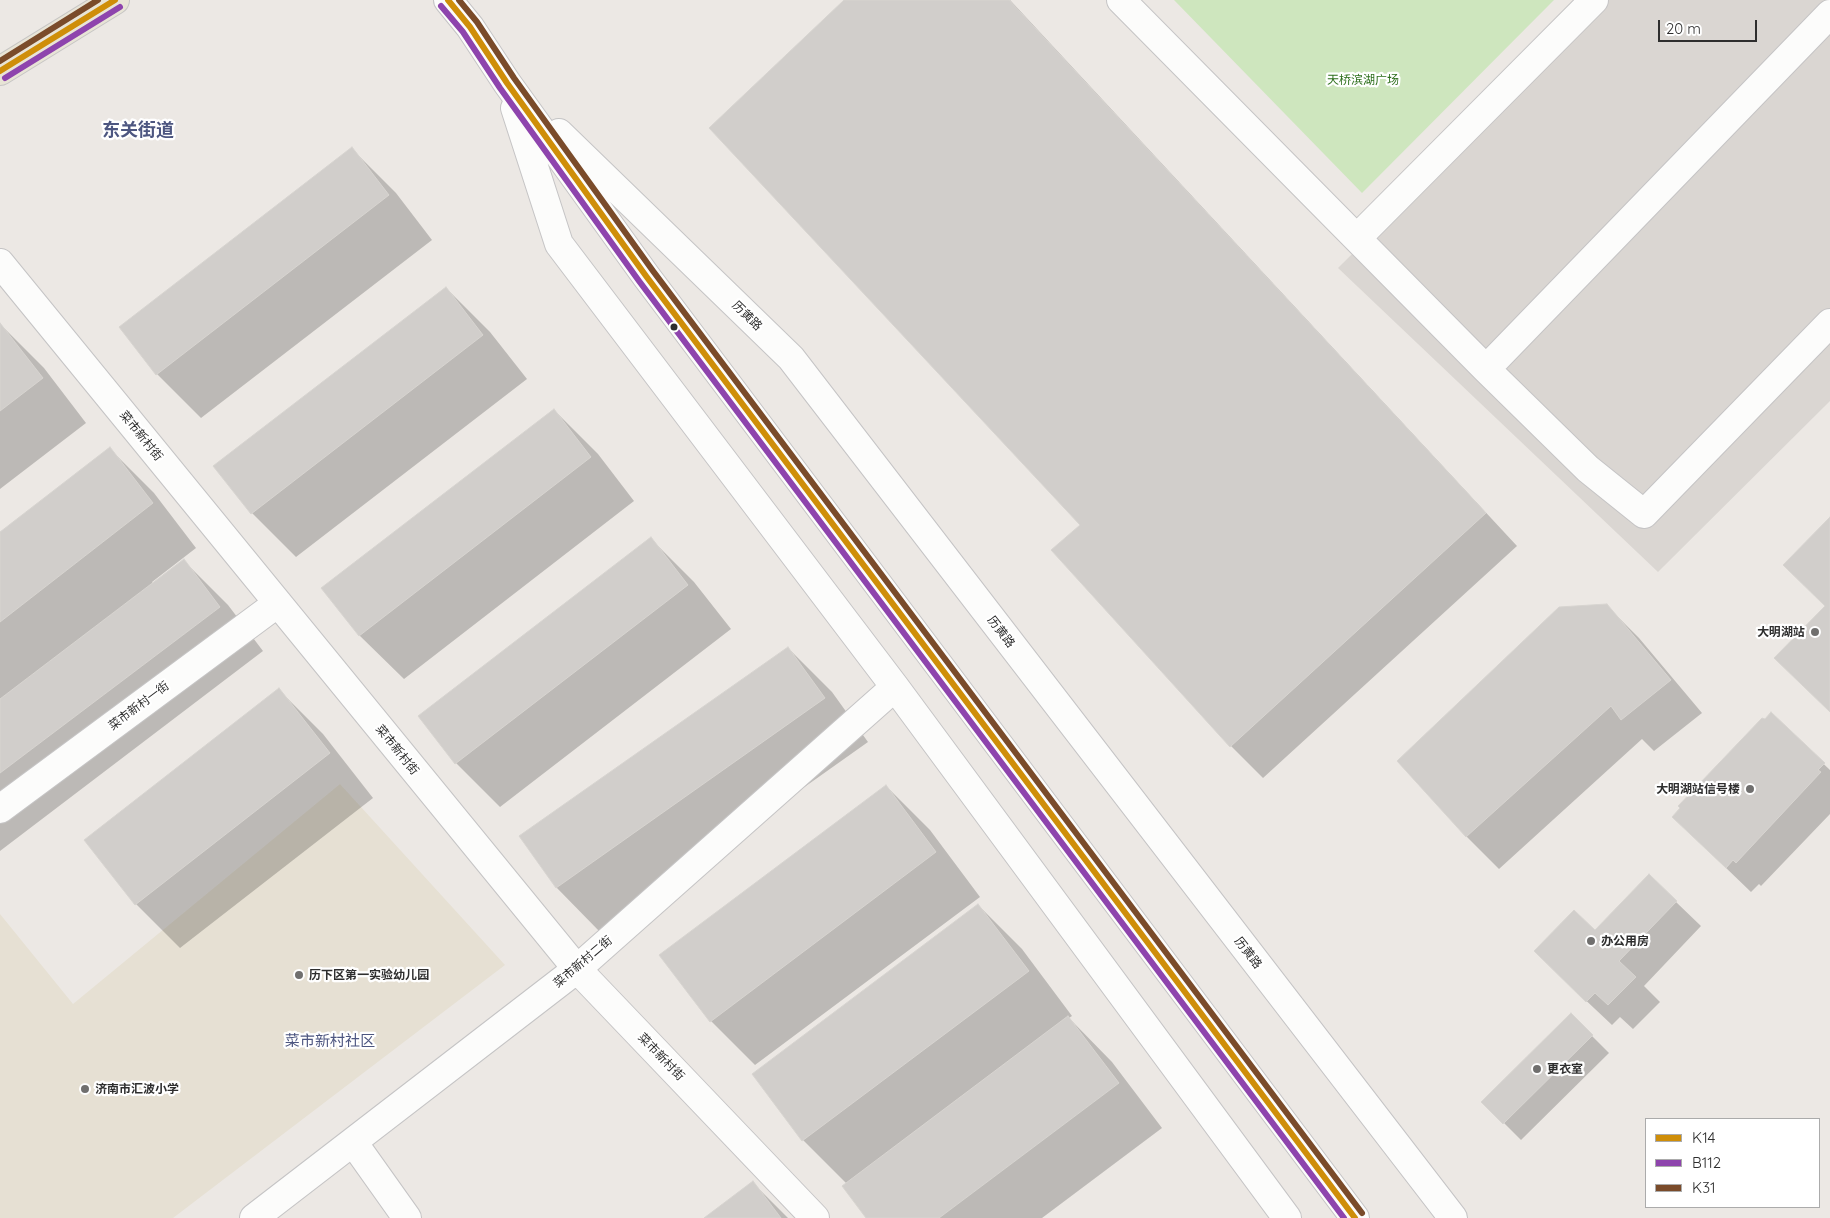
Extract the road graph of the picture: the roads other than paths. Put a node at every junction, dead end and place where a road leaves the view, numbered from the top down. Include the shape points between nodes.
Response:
1 (115, 0) edge
2 (448, 0) edge
3 (1121, 0) edge
4 (1594, 0) edge
5 (1830, 14) edge
6 (0, 71) edge
7 (507, 82) junction
8 (1357, 238) junction
9 (0, 263) edge
10 (1830, 323) edge
11 (1486, 369) junction
12 (278, 603) junction
13 (896, 687) junction
14 (0, 809) edge
15 (577, 970) junction
16 (353, 1142) junction
17 (254, 1218) edge
18 (407, 1218) edge
19 (815, 1218) edge
20 (1287, 1218) edge
21 (1355, 1218) edge
22 (1453, 1218) edge

1 - 6 main road
2 - 7 street, 历黄路
3 - 8 street
4 - 8 street
5 - 11 street
7 - 13 street, 历黄路 via 559,244
7 - 21 street, 历黄路 via 646,276
7 - 22 street, 历黄路 via 791,358
8 - 11 street
9 - 12 street, 菜市新村街
10 - 11 street via 1644,514 1588,468
12 - 14 street, 菜市新村一街
12 - 15 street, 菜市新村街
13 - 15 street, 菜市新村二街
13 - 20 street, 历黄路
15 - 16 street, 菜市新村二街
15 - 19 street, 菜市新村街
16 - 17 street, 菜市新村二街
16 - 18 street

